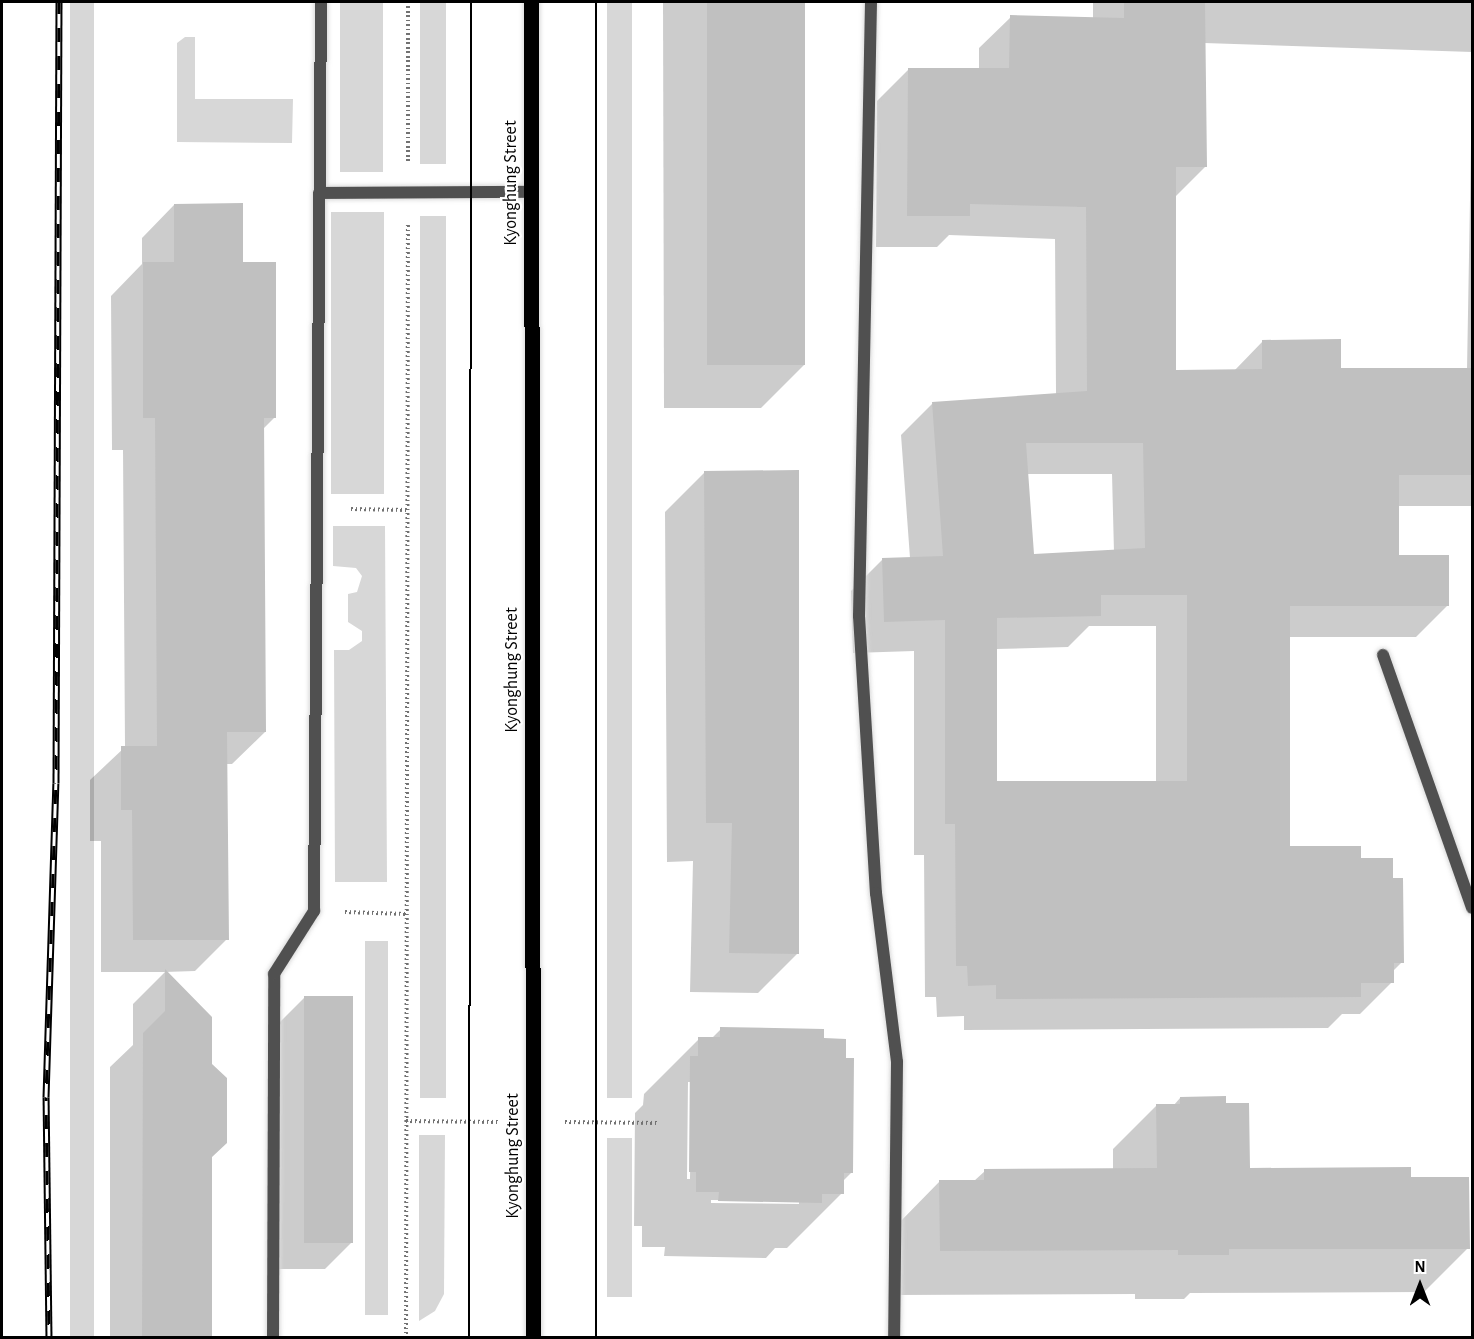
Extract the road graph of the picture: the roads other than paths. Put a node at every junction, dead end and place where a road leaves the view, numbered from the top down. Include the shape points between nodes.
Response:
1 (321, 2) edge
2 (531, 2) edge
3 (872, 2) edge
4 (530, 192) junction
5 (319, 193) junction
6 (1383, 655) dead end
7 (1473, 908) edge
8 (273, 1337) edge
9 (281, 1338) edge
10 (533, 1338) edge
11 (894, 1338) edge

1 - 5 street
2 - 4 main road, Kyonghung Street
3 - 11 street via 859,616 876,893 897,1062
4 - 5 street
4 - 10 main road, Kyonghung Street
5 - 8 street via 314,911 274,974
6 - 7 street
8 - 9 street

